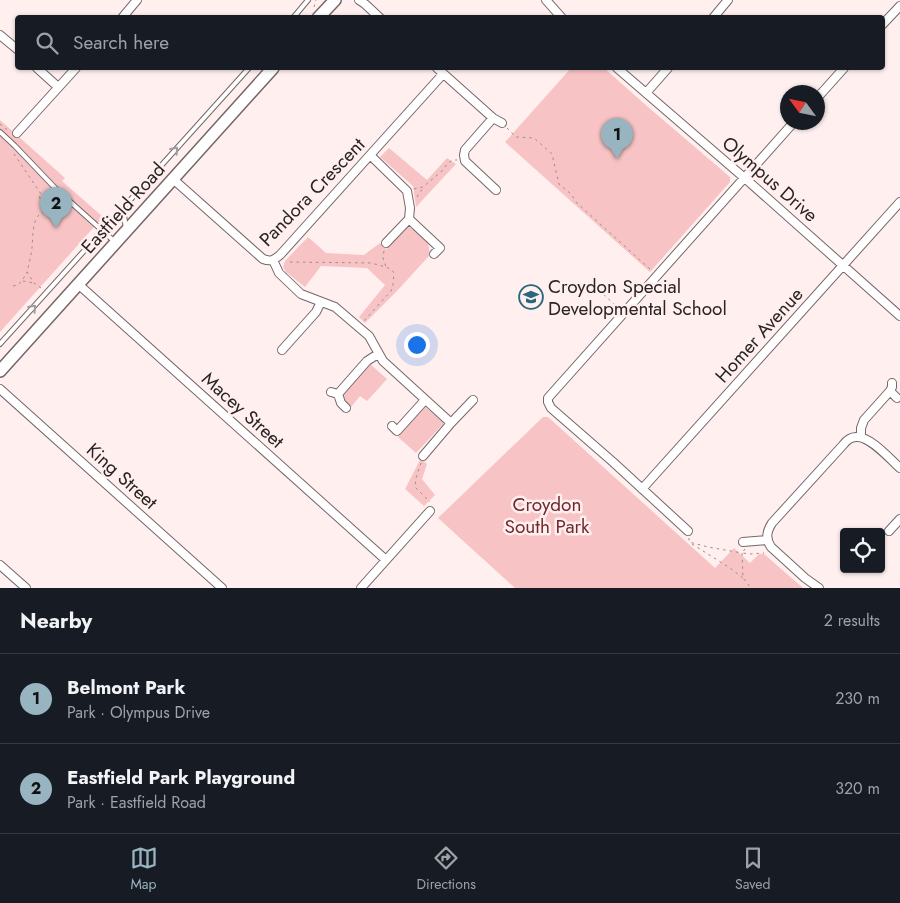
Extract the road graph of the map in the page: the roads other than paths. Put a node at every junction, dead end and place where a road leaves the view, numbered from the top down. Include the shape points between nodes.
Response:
1 (137, 0) edge
2 (308, 0) edge
3 (335, 0) edge
4 (546, 0) edge
5 (728, 0) edge
6 (362, 1) edge
7 (900, 6) edge
8 (321, 10) edge
9 (124, 15) edge
10 (296, 15) edge
11 (377, 15) edge
12 (559, 15) edge
13 (715, 15) edge
14 (885, 22) edge
15 (0, 35) edge
16 (15, 48) edge
17 (38, 70) edge
18 (74, 70) edge
19 (247, 70) edge
20 (271, 70) edge
21 (439, 70) edge
22 (619, 70) edge
23 (666, 70) edge
24 (842, 70) edge
25 (444, 74) junction
26 (58, 87) junction
27 (825, 89) edge
28 (646, 93) junction
29 (493, 118) junction
30 (502, 123) road end
31 (787, 130) edge
32 (0, 132) edge
33 (17, 133) dead end
34 (370, 156) junction
35 (745, 178) junction
36 (173, 179) junction
37 (496, 190) dead end
38 (900, 202) edge
39 (122, 208) junction
40 (113, 219) dead end
41 (409, 219) junction
42 (102, 231) junction
43 (126, 231) junction
44 (116, 242) junction
45 (384, 243) road end
46 (434, 254) dead end
47 (274, 260) junction
48 (843, 266) junction
49 (78, 284) junction
50 (321, 302) junction
51 (900, 316) edge
52 (0, 344) edge
53 (282, 350) dead end
54 (378, 354) junction
55 (0, 371) edge
56 (0, 389) edge
57 (897, 398) dead end
58 (425, 400) junction
59 (473, 400) dead end
60 (346, 408) dead end
61 (451, 423) junction
62 (392, 426) dead end
63 (860, 437) junction
64 (423, 456) road end
65 (900, 468) edge
66 (640, 492) junction
67 (432, 509) road end
68 (900, 519) edge
69 (889, 531) dead end
70 (688, 532) road end
71 (768, 540) junction
72 (743, 542) dead end
73 (386, 560) junction
74 (0, 565) edge
75 (26, 588) edge
76 (222, 588) edge
77 (361, 588) edge
78 (819, 588) edge

1 - 9 street
2 - 10 lane
3 - 8 main road
4 - 12 street
5 - 13 street
6 - 11 street
7 - 14 street
15 - 16 street
17 - 26 street
18 - 26 street
39 -> 19 lane
20 - 36 main road, Eastfield Road
21 - 25 street
22 - 28 street, Olympus Drive
23 - 28 street
24 - 27 street
25 - 29 street
25 - 34 street, Pandora Crescent
26 - 33 street
28 - 35 street, Olympus Drive
29 - 30 street
29 - 37 street via 464,155 465,161
31 - 35 street
32 - 42 lane
34 - 41 street via 407,191
34 - 47 street, Pandora Crescent
35 - 48 street, Olympus Drive
35 - 66 street via 548,398 551,408
36 - 43 main road, Eastfield Road
36 - 47 street, Pandora Crescent via 263,259
38 - 48 street, Homer Avenue
39 - 40 lane
39 - 43 lane
41 - 45 street
41 - 46 street via 440,248
42 - 44 lane
52 -> 42 lane
43 - 44 main road, Eastfield Road
44 - 49 main road, Eastfield Road
47 - 50 street via 279,273 301,294
48 - 51 street, Olympus Drive
48 - 66 street, Homer Avenue
49 - 55 main road, Eastfield Road
49 - 73 street, Macey Street
50 - 53 street
50 - 54 street via 335,307 368,336
54 - 58 street
54 - 60 street via 334,393
56 - 76 street, King Street
57 - 63 street via 891,387 864,420
58 - 61 street
58 - 62 street via 397,430
59 - 61 street
61 - 64 street
63 - 65 street via 871,442
63 - 71 street via 852,438 843,445 779,516 770,527
66 - 70 street
67 - 73 street
68 - 69 street
71 - 72 street
71 - 78 street via 771,547
73 - 77 street
74 - 75 street

